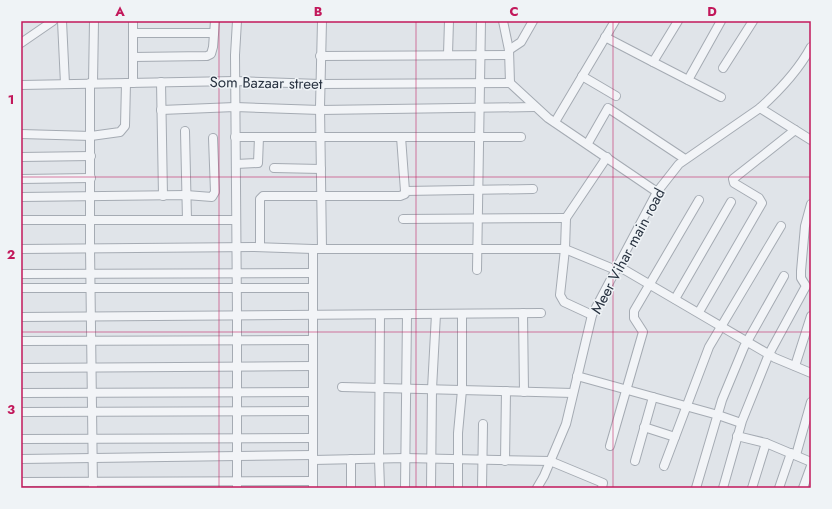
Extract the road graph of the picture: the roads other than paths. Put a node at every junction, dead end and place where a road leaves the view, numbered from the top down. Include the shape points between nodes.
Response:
1 (53, 21) edge
2 (62, 21) edge
3 (94, 21) edge
4 (133, 21) edge
5 (215, 21) edge
6 (237, 21) edge
7 (322, 21) edge
8 (449, 21) edge
9 (481, 21) edge
10 (503, 21) edge
11 (533, 21) edge
12 (615, 21) edge
13 (678, 21) edge
14 (721, 21) edge
15 (752, 21) edge
16 (133, 33) junction
17 (214, 33) junction
18 (605, 37) junction
19 (21, 43) edge
20 (811, 47) edge
21 (509, 53) junction
22 (448, 54) junction
23 (133, 56) junction
24 (320, 56) junction
25 (480, 56) junction
26 (653, 62) junction
27 (724, 68) dead end
28 (582, 76) junction
29 (688, 80) junction
30 (235, 81) junction
31 (161, 82) junction
32 (479, 82) junction
33 (92, 83) junction
34 (130, 83) junction
35 (510, 83) junction
36 (21, 84) edge
37 (65, 84) junction
38 (320, 84) junction
39 (616, 96) dead end
40 (721, 98) dead end
41 (535, 106) junction
42 (235, 107) junction
43 (479, 108) junction
44 (760, 108) junction
45 (161, 110) junction
46 (320, 110) junction
47 (554, 122) junction
48 (185, 130) dead end
49 (795, 130) junction
50 (21, 134) edge
51 (91, 136) junction
52 (479, 136) junction
53 (521, 136) dead end
54 (235, 137) junction
55 (259, 137) junction
56 (320, 137) junction
57 (401, 137) junction
58 (213, 138) dead end
59 (811, 140) edge
60 (588, 143) junction
61 (91, 156) junction
62 (21, 157) edge
63 (607, 157) junction
64 (685, 159) junction
65 (236, 164) junction
66 (274, 168) dead end
67 (321, 169) junction
68 (91, 178) junction
69 (21, 179) edge
70 (532, 189) dead end
71 (480, 190) junction
72 (405, 191) junction
73 (657, 192) junction
74 (163, 196) junction
75 (186, 196) junction
76 (322, 196) junction
77 (21, 197) edge
78 (91, 197) junction
79 (699, 200) dead end
80 (731, 202) dead end
81 (811, 204) edge
82 (566, 218) junction
83 (90, 219) junction
84 (404, 219) dead end
85 (479, 219) junction
86 (21, 220) edge
87 (187, 220) junction
88 (236, 220) junction
89 (781, 226) dead end
90 (236, 247) junction
91 (260, 247) junction
92 (90, 248) junction
93 (478, 248) junction
94 (21, 249) edge
95 (313, 249) junction
96 (322, 249) junction
97 (565, 249) junction
98 (617, 268) junction
99 (477, 270) dead end
100 (236, 272) junction
101 (313, 273) junction
102 (21, 274) edge
103 (90, 274) junction
104 (784, 276) dead end
105 (650, 284) junction
106 (237, 287) junction
107 (21, 288) edge
108 (90, 288) junction
109 (313, 288) junction
110 (675, 299) junction
111 (699, 312) junction
112 (523, 313) junction
113 (542, 313) dead end
114 (436, 314) junction
115 (462, 314) junction
116 (380, 315) junction
117 (407, 315) junction
118 (592, 315) junction
119 (91, 316) junction
120 (237, 316) junction
121 (313, 316) junction
122 (811, 316) edge
123 (21, 317) edge
124 (721, 325) junction
125 (313, 340) junction
126 (21, 341) edge
127 (237, 341) junction
128 (747, 341) junction
129 (91, 342) junction
130 (769, 354) junction
131 (313, 366) junction
132 (795, 366) junction
133 (92, 367) junction
134 (237, 367) junction
135 (21, 368) edge
136 (811, 373) edge
137 (577, 376) junction
138 (342, 387) dead end
139 (380, 389) junction
140 (406, 389) junction
141 (432, 389) junction
142 (462, 390) junction
143 (625, 390) junction
144 (506, 391) junction
145 (313, 392) junction
146 (524, 392) junction
147 (237, 393) junction
148 (573, 393) junction
149 (21, 394) edge
150 (92, 394) junction
151 (653, 397) junction
152 (811, 402) edge
153 (686, 406) junction
154 (313, 411) junction
155 (21, 412) edge
156 (92, 412) junction
157 (237, 412) junction
158 (718, 415) junction
159 (741, 423) junction
160 (483, 424) dead end
161 (644, 427) junction
162 (675, 436) junction
163 (737, 436) junction
164 (237, 438) junction
165 (313, 438) junction
166 (21, 439) edge
167 (93, 439) junction
168 (766, 443) junction
169 (610, 446) dead end
170 (793, 454) junction
171 (93, 458) junction
172 (237, 458) junction
173 (313, 458) junction
174 (404, 458) junction
175 (431, 458) junction
176 (21, 459) edge
177 (351, 459) junction
178 (379, 459) junction
179 (458, 459) junction
180 (483, 460) junction
181 (505, 461) junction
182 (550, 461) junction
183 (635, 461) dead end
184 (811, 462) edge
185 (664, 466) dead end
186 (811, 466) edge
187 (21, 482) edge
188 (237, 484) edge
189 (313, 484) edge
190 (94, 485) edge
191 (458, 486) dead end
192 (351, 488) edge
193 (380, 488) edge
194 (405, 488) edge
195 (431, 488) edge
196 (482, 488) edge
197 (537, 488) edge
198 (602, 488) edge
199 (696, 488) edge
200 (723, 488) edge
201 (752, 488) edge
202 (779, 488) edge
203 (802, 488) edge

1 - 19 street
2 - 37 street
3 - 33 street
4 - 16 street
5 - 17 street
6 - 30 street
7 - 24 street
8 - 22 street
9 - 25 street
10 - 21 street
11 - 21 street via 521,42
12 - 18 street
13 - 26 street
14 - 29 street
15 - 27 street
16 - 17 street
16 - 23 street
17 - 23 street via 213,51 207,56
18 - 26 street
18 - 28 street
20 - 44 street, Meer Vihar main road via 799,67
21 - 25 street
21 - 35 street
22 - 24 street
22 - 25 street
23 - 34 street
24 - 38 street
25 - 32 street
26 - 29 street
28 - 39 street
28 - 47 street
29 - 40 street
30 - 31 street, Som Bazaar street
30 - 38 street, Som Bazaar street
30 - 42 street
31 - 34 street, Som Bazaar street
31 - 45 street
32 - 35 street, Som Bazaar street
32 - 38 street, Som Bazaar street
32 - 43 street
33 - 34 street, Som Bazaar street
33 - 37 street, Som Bazaar street
33 - 51 street
34 - 51 street via 124,129 120,132
35 - 41 street
36 - 37 street, Som Bazaar street
38 - 46 street
41 - 43 street
41 - 47 street
42 - 45 street
42 - 46 street
42 - 54 street
43 - 46 street
43 - 52 street
44 - 49 street
44 - 64 street, Meer Vihar main road
45 - 74 street
46 - 56 street
47 - 60 street
48 - 75 street
49 - 59 street
49 - 111 street via 734,179 734,184 759,198 762,203
50 - 51 street
51 - 61 street
52 - 53 street
52 - 57 street
52 - 71 street
54 - 55 street
54 - 65 street
55 - 56 street
55 - 65 street via 258,163
56 - 57 street
56 - 67 street
57 - 72 street
58 - 75 street via 214,195
60 - 63 street
60 - 64 street via 608,108
61 - 62 street
61 - 68 street
63 - 73 street
63 - 82 street
64 - 73 street, Meer Vihar main road via 678,164
65 - 88 street
66 - 67 street
67 - 76 street
68 - 69 street
68 - 78 street
70 - 71 street
71 - 72 street
71 - 85 street
72 - 76 street via 405,194 400,196
73 - 98 street, Meer Vihar main road
74 - 75 street
74 - 78 street
75 - 87 street
76 - 91 street via 261,196
76 - 96 street
77 - 78 street
78 - 83 street
79 - 105 street
80 - 110 street
81 - 130 street via 805,226 801,271 801,278 806,286
82 - 85 street
82 - 97 street
83 - 86 street
83 - 87 street
83 - 92 street
84 - 85 street
85 - 93 street
87 - 88 street
88 - 90 street
89 - 124 street
90 - 91 street
90 - 92 street
90 - 100 street
91 - 95 street
92 - 94 street
92 - 103 street
93 - 96 street
93 - 97 street
93 - 99 street
95 - 96 street
95 - 101 street
97 - 98 street
97 - 118 street via 559,292 561,299
98 - 105 street
98 - 118 street, Meer Vihar main road
100 - 101 street
100 - 103 street
100 - 106 street
101 - 109 street
102 - 103 street
103 - 108 street
104 - 128 street
105 - 110 street
105 - 143 street via 633,314 643,332
106 - 108 street
106 - 109 street
106 - 120 street
107 - 108 street
108 - 119 street
109 - 121 street
110 - 111 street
111 - 124 street
112 - 113 street
112 - 115 street
112 - 146 street
114 - 115 street
114 - 117 street
114 - 141 street
115 - 142 street
116 - 117 street
116 - 121 street
116 - 139 street
117 - 140 street
118 - 137 street, Meer Vihar main road
119 - 120 street
119 - 123 street
119 - 129 street
120 - 121 street
120 - 127 street
121 - 125 street
122 - 132 street
124 - 128 street
124 - 153 street via 709,347
125 - 127 street
125 - 131 street
126 - 129 street
127 - 129 street
127 - 134 street
128 - 130 street
128 - 158 street
129 - 133 street
130 - 132 street
130 - 159 street
131 - 134 street
131 - 145 street
132 - 136 street
133 - 134 street
133 - 135 street
133 - 150 street
134 - 147 street
137 - 143 street
137 - 148 street, Meer Vihar main road
138 - 139 street
139 - 140 street
139 - 178 street
140 - 141 street
140 - 174 street
141 - 142 street
141 - 175 street
142 - 144 street
142 - 179 street
143 - 151 street
143 - 169 street
144 - 146 street
144 - 181 street
145 - 147 street
145 - 154 street
146 - 148 street
147 - 150 street
147 - 157 street
148 - 182 street, Meer Vihar main road via 566,424
149 - 150 street
150 - 156 street
151 - 153 street
151 - 161 street
152 - 170 street
153 - 158 street
153 - 162 street
154 - 157 street
154 - 165 street
155 - 156 street
156 - 157 street
156 - 167 street
157 - 164 street
158 - 159 street
158 - 199 street
159 - 163 street
160 - 180 street
161 - 162 street
161 - 183 street
162 - 185 street
163 - 168 street
163 - 200 street
164 - 165 street
164 - 167 street
164 - 172 street
165 - 173 street
166 - 167 street
167 - 171 street
168 - 170 street
168 - 201 street
170 - 184 street
170 - 202 street
171 - 172 street
171 - 176 street
171 - 190 street
172 - 173 street
172 - 188 street
173 - 177 street
173 - 189 street
174 - 175 street
174 - 178 street
174 - 194 street
175 - 179 street
175 - 195 street
177 - 178 street
177 - 192 street
178 - 193 street
179 - 180 street
179 - 191 street
180 - 181 street
180 - 196 street
181 - 182 street
182 - 197 street, Meer Vihar main road
182 - 198 street via 603,483
186 - 203 street
187 - 190 street
188 - 189 street
188 - 190 street

